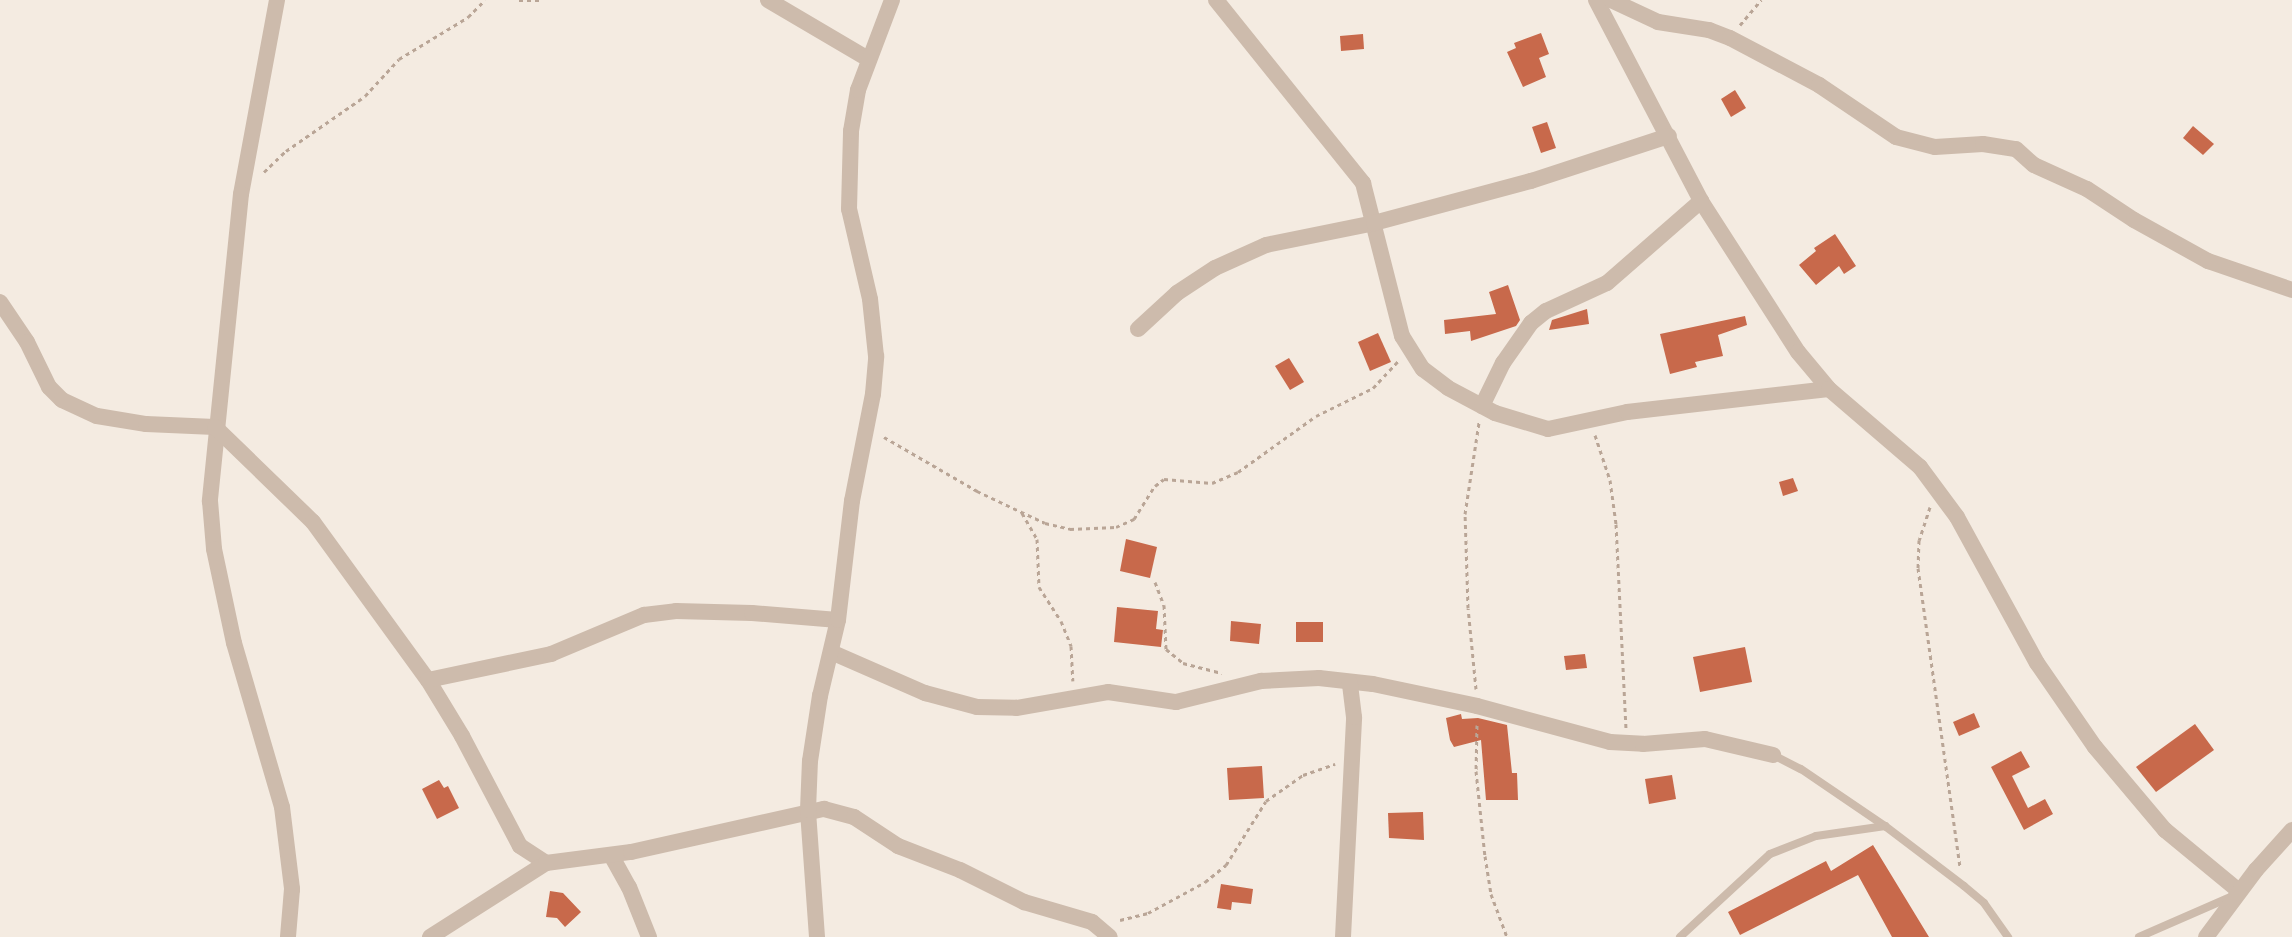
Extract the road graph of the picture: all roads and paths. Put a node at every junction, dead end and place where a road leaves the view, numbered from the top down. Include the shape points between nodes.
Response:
1 (277, 0) edge
2 (485, 0) edge
3 (519, 0) edge
4 (539, 0) edge
5 (768, 0) edge
6 (892, 0) edge
7 (1216, 0) edge
8 (1596, 0) edge
9 (1611, 0) edge
10 (1761, 0) edge
11 (1730, 38) junction
12 (868, 59) junction
13 (1669, 136) junction
14 (263, 173) dead end
15 (1701, 201) junction
16 (1374, 223) junction
17 (2292, 290) edge
18 (0, 302) edge
19 (1138, 329) dead end
20 (1407, 347) junction
21 (1829, 389) junction
22 (1482, 406) junction
23 (1589, 422) junction
24 (215, 427) junction
25 (866, 427) junction
26 (1937, 491) junction
27 (1021, 512) junction
28 (1155, 582) dead end
29 (838, 620) junction
30 (831, 652) junction
31 (1224, 673) dead end
32 (428, 680) junction
33 (1350, 682) junction
34 (1073, 697) junction
35 (1477, 706) junction
36 (1626, 744) junction
37 (1773, 755) joint
38 (1352, 760) junction
39 (808, 810) junction
40 (1885, 826) junction
41 (2292, 830) edge
42 (611, 855) junction
43 (546, 863) junction
44 (1964, 886) junction
45 (2238, 893) junction
46 (1092, 922) junction
47 (288, 937) edge
48 (430, 937) edge
49 (649, 937) edge
50 (817, 937) edge
51 (1110, 937) edge
52 (1343, 937) edge
53 (1507, 937) edge
54 (1680, 937) edge
55 (2008, 937) edge
56 (2139, 937) edge
57 (2206, 937) edge

1 - 24 street via 241,194
2 - 14 path via 468,17 399,59 365,96
3 - 4 path
5 - 12 street
6 - 12 street
7 - 16 street via 1363,183
8 - 13 street
9 - 11 street via 1658,22
10 - 11 path
11 - 17 street via 1811,80 1896,137 1935,147 1983,144 2016,149 2034,165 2087,189 2208,261
12 - 25 street via 858,90 848,173 849,209 874,326 876,356
13 - 15 street
13 - 16 street via 1531,181
15 - 21 street via 1768,309
15 - 22 street via 1607,283 1531,323
16 - 19 street via 1266,245 1236,257 1177,293
16 - 20 street
18 - 24 street via 49,387 62,400 107,417
20 - 22 street via 1435,380
20 - 27 path via 1373,388 1316,416 1238,472 1212,483 1164,479 1134,519 1116,527 1070,529
21 - 23 street via 1627,412
21 - 26 street via 1920,467
22 - 23 street via 1548,429
22 - 35 path via 1465,514
23 - 36 path via 1603,454 1616,524
24 - 32 street via 313,522
24 - 47 street via 210,501 214,549 234,643 282,807 292,889
25 - 27 path
25 - 29 street
26 - 44 path via 1921,528 1918,568
26 - 45 street via 1957,517 2037,663 2095,747 2165,830
27 - 34 path via 1037,539 1039,587 1071,646
28 - 31 path via 1164,605 1166,649 1183,663
29 - 30 street
29 - 32 street via 740,612 644,615 551,654
30 - 34 street via 925,693 977,707 1016,708
30 - 39 street via 815,723
32 - 43 street via 516,839
33 - 34 street via 1261,681 1176,702 1108,692
33 - 35 street
33 - 38 street
35 - 36 street
35 - 53 path via 1476,771 1485,856 1491,894
36 - 37 street via 1705,739
37 - 40 lane
38 - 46 path via 1303,775 1266,801 1226,865 1205,882 1148,913
38 - 52 street
39 - 42 street
39 - 46 street via 854,817 910,851 1024,902
39 - 50 street
40 - 44 lane
40 - 54 lane via 1816,836 1770,854
41 - 45 street
42 - 43 street
42 - 49 street
43 - 48 street
44 - 55 lane via 1984,903
45 - 56 lane
45 - 57 street
46 - 51 street

